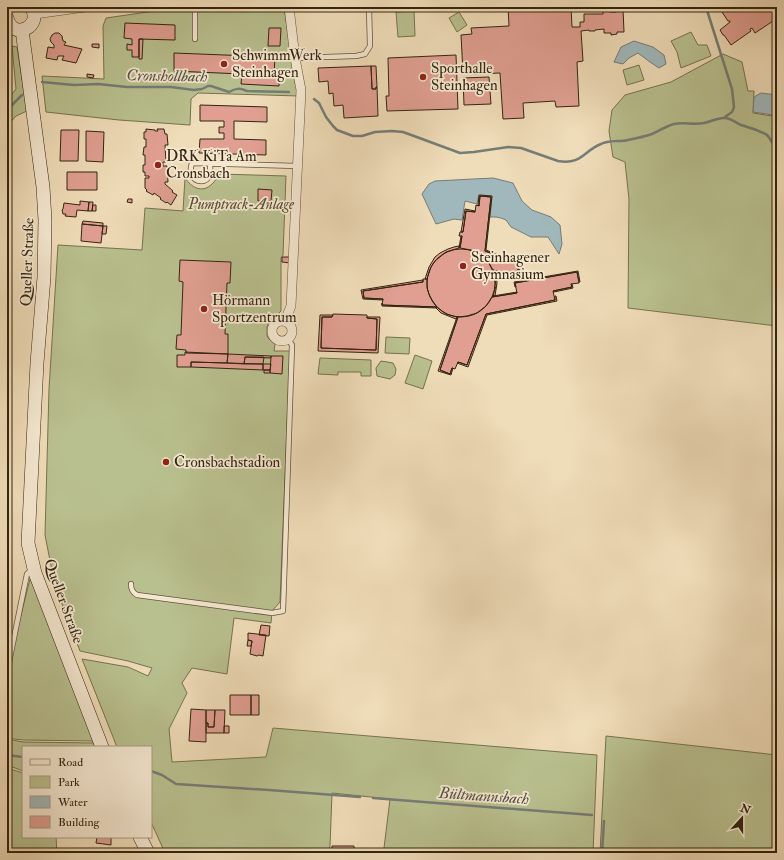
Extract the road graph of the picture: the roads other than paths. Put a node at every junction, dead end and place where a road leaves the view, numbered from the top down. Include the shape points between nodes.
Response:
1 (10, 7) edge
2 (85, 7) edge
3 (195, 7) edge
4 (289, 7) edge
5 (369, 7) edge
6 (72, 8) edge
7 (33, 10) edge
8 (7, 14) edge
9 (7, 18) edge
10 (22, 30) junction
11 (195, 39) dead end
12 (295, 58) junction
13 (210, 163) junction
14 (298, 166) junction
15 (285, 321) junction
16 (288, 339) junction
17 (34, 567) junction
18 (131, 584) dead end
19 (7, 672) edge
20 (102, 746) edge
21 (140, 838) edge
22 (148, 853) edge

1 - 8 main road
2 - 6 street
3 - 11 lane
4 - 12 street
5 - 12 lane via 370,46 365,54
6 - 7 street
7 - 10 main road via 35,18 32,24
9 - 10 main road via 12,27
10 - 17 main road, Queller Straße via 45,220 28,543
12 - 14 street via 302,90
13 - 13 lane via 192,162 192,175 195,180 201,182 208,178
13 - 14 lane
14 - 15 street via 291,306
15 - 16 street via 292,327 292,334
15 - 16 street via 276,322 272,331 274,337 280,340
16 - 18 lane via 292,345 283,611 272,613 137,595 132,592
17 - 19 lane via 27,574
17 - 20 main road, Queller Straße
21 - 22 main road

